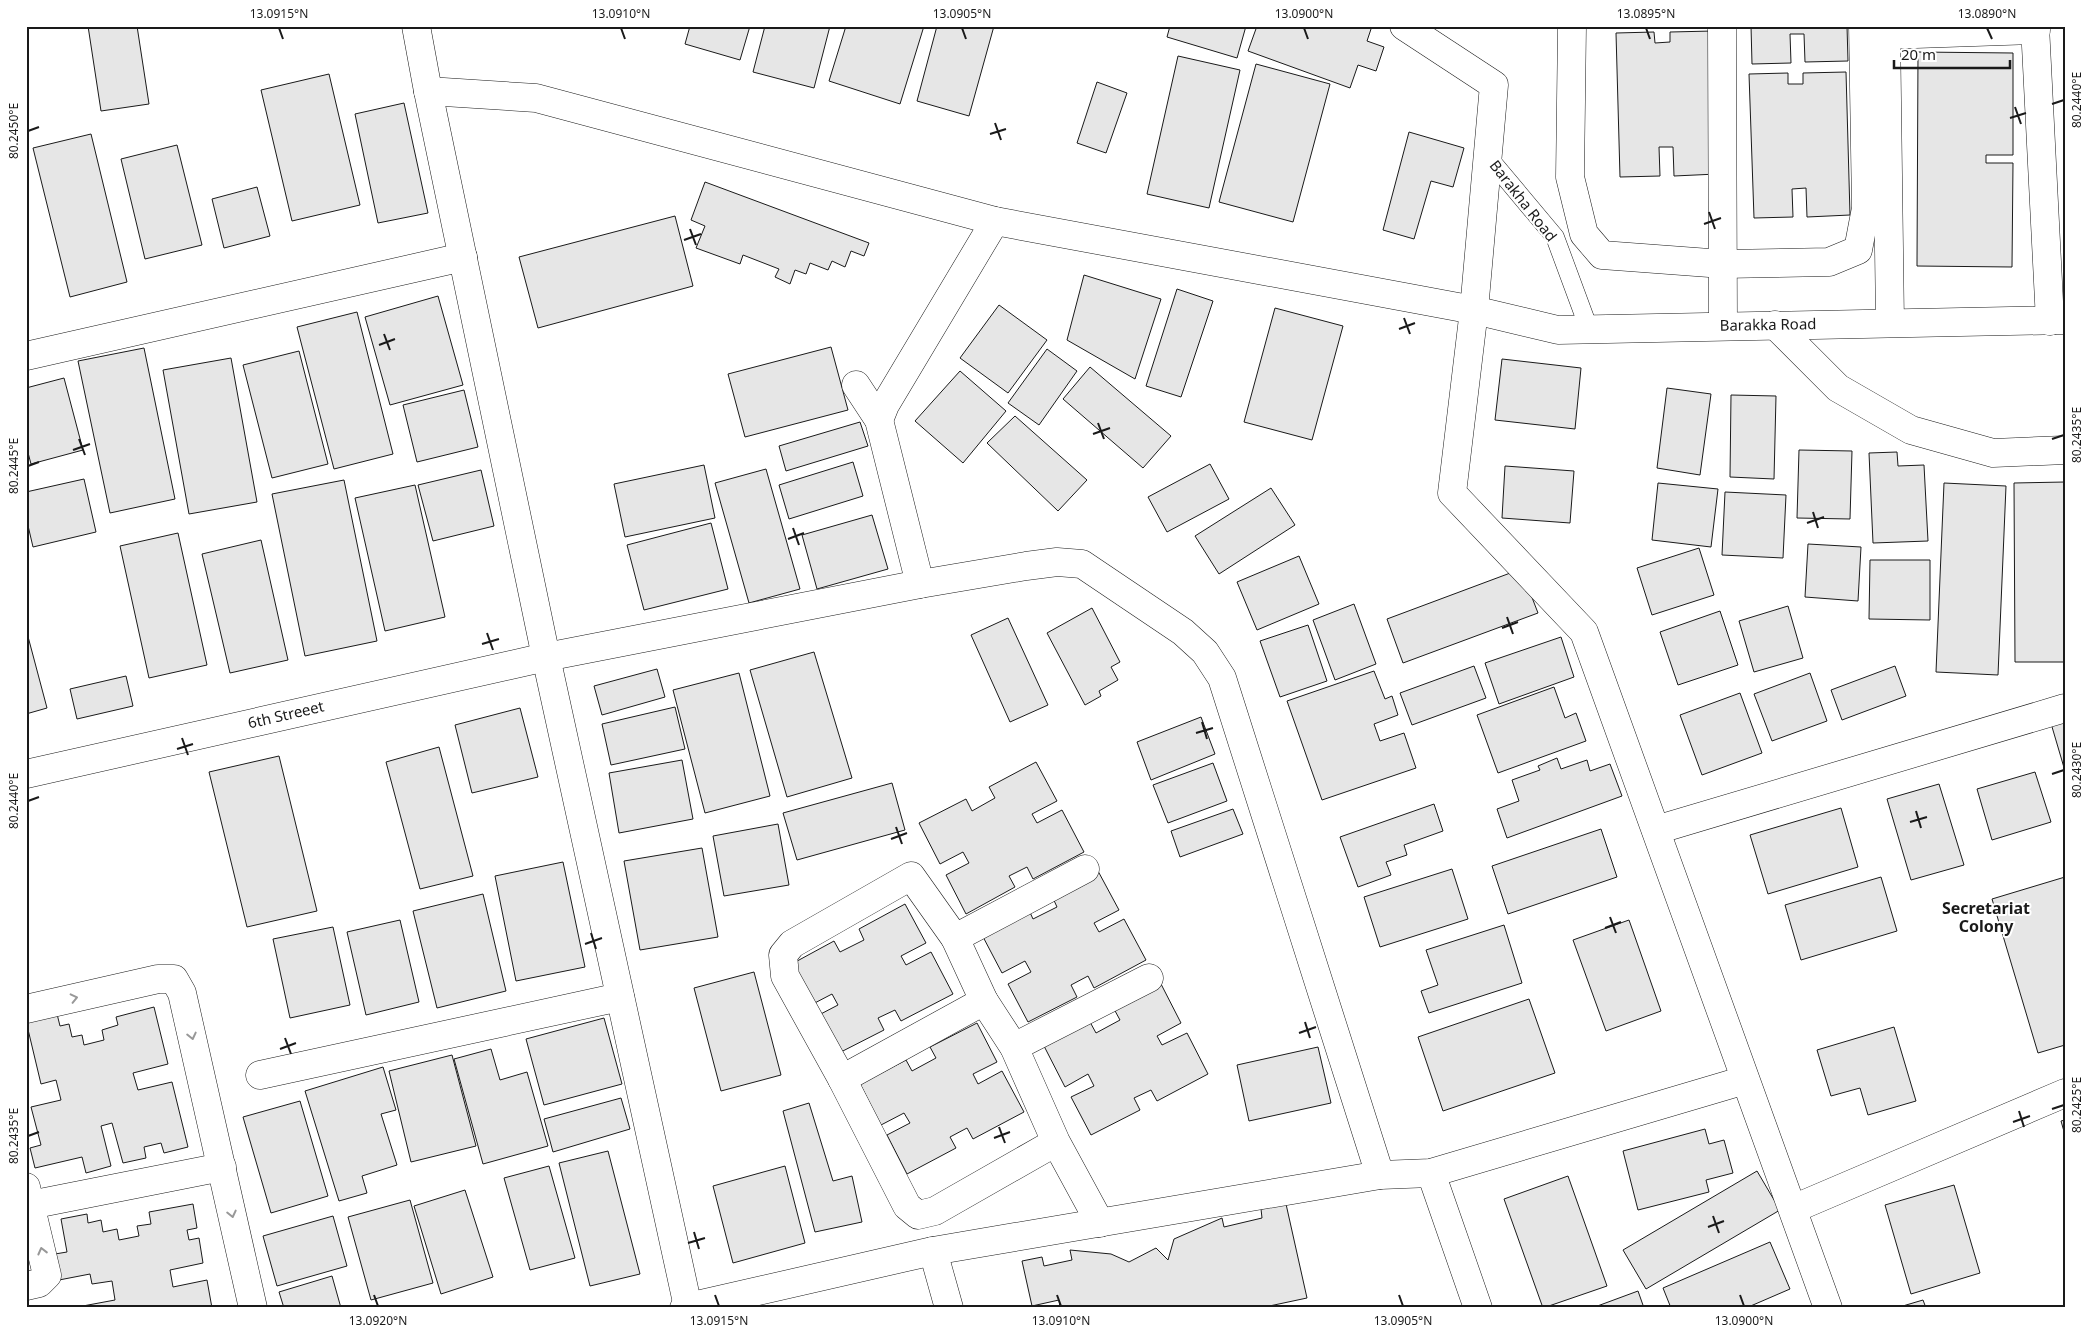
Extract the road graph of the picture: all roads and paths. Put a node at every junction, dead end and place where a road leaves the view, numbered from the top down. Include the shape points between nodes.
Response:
1 (416, 26) edge
2 (1404, 26) edge
3 (1572, 26) edge
4 (1722, 26) edge
5 (2036, 28) edge
6 (1878, 29) edge
7 (428, 91) junction
8 (1488, 157) junction
9 (995, 221) junction
10 (463, 258) junction
11 (1723, 264) junction
12 (1474, 310) junction
13 (2058, 320) edge
14 (1890, 323) junction
15 (1775, 325) junction
16 (1723, 326) junction
17 (1589, 329) junction
18 (26, 356) edge
19 (856, 385) dead end
20 (879, 420) junction
21 (2065, 450) edge
22 (920, 584) junction
23 (546, 657) junction
24 (2065, 708) edge
25 (26, 774) edge
26 (1656, 830) junction
27 (1085, 869) dead end
28 (955, 938) junction
29 (1149, 978) dead end
30 (620, 997) junction
31 (984, 1001) junction
32 (26, 1009) edge
33 (1014, 1048) junction
34 (260, 1075) dead end
35 (842, 1079) junction
36 (1744, 1080) junction
37 (2065, 1093) edge
38 (1056, 1142) junction
39 (222, 1167) junction
40 (1431, 1173) junction
41 (1380, 1174) junction
42 (28, 1196) edge
43 (1793, 1209) junction
44 (1100, 1222) junction
45 (932, 1251) junction
46 (26, 1286) edge
47 (686, 1307) edge
48 (253, 1308) edge
49 (949, 1308) edge
50 (1478, 1308) edge
51 (1828, 1308) edge

1 - 7 street
2 - 8 street, Barakha Road via 1494,85
3 - 11 street via 1570,177 1584,234 1602,255
4 - 11 street
5 - 6 street
5 - 13 street
6 - 11 street via 1866,208 1858,250 1829,262
6 - 14 street
7 - 9 street, Barakka Road via 536,98
7 - 10 street
8 - 12 street
8 - 17 lane, Barakha Road via 1555,237
9 - 12 street, Barakka Road
9 - 20 street
10 - 18 street
10 - 23 street
11 - 16 street
12 - 17 street, Barakka Road via 1558,330
12 - 26 street via 1452,493 1584,632
13 - 14 street, Barakka Road
14 - 15 street, Barakka Road
15 - 16 street, Barakka Road
15 - 21 street via 1838,388 1911,430 1993,453
16 - 17 street, Barakka Road
19 - 20 street
20 - 22 street
22 - 23 street, 6th Streeet
22 - 41 street, 6th Streeet via 1057,562 1082,564 1183,632 1205,652 1222,678
23 - 25 street, 6th Streeet
23 - 30 street
24 - 26 street
26 - 36 street
27 - 28 street
28 - 31 street
28 - 35 street via 911,876 792,944 783,955 785,976
29 - 33 street
30 - 34 street
30 - 47 street
31 - 33 street
31 - 35 street
32 -> 39 street via 174,979 182,993
33 - 38 street
35 - 38 street via 908,1206 918,1215 935,1211
36 - 40 street
36 - 43 street
37 - 43 street
38 - 44 street
39 - 42 street
39 -> 48 street
40 - 41 street
40 - 50 street
41 - 44 street
46 -> 42 street via 39,1283 47,1275
43 - 51 street
44 - 45 street
45 - 47 street
45 - 49 street

